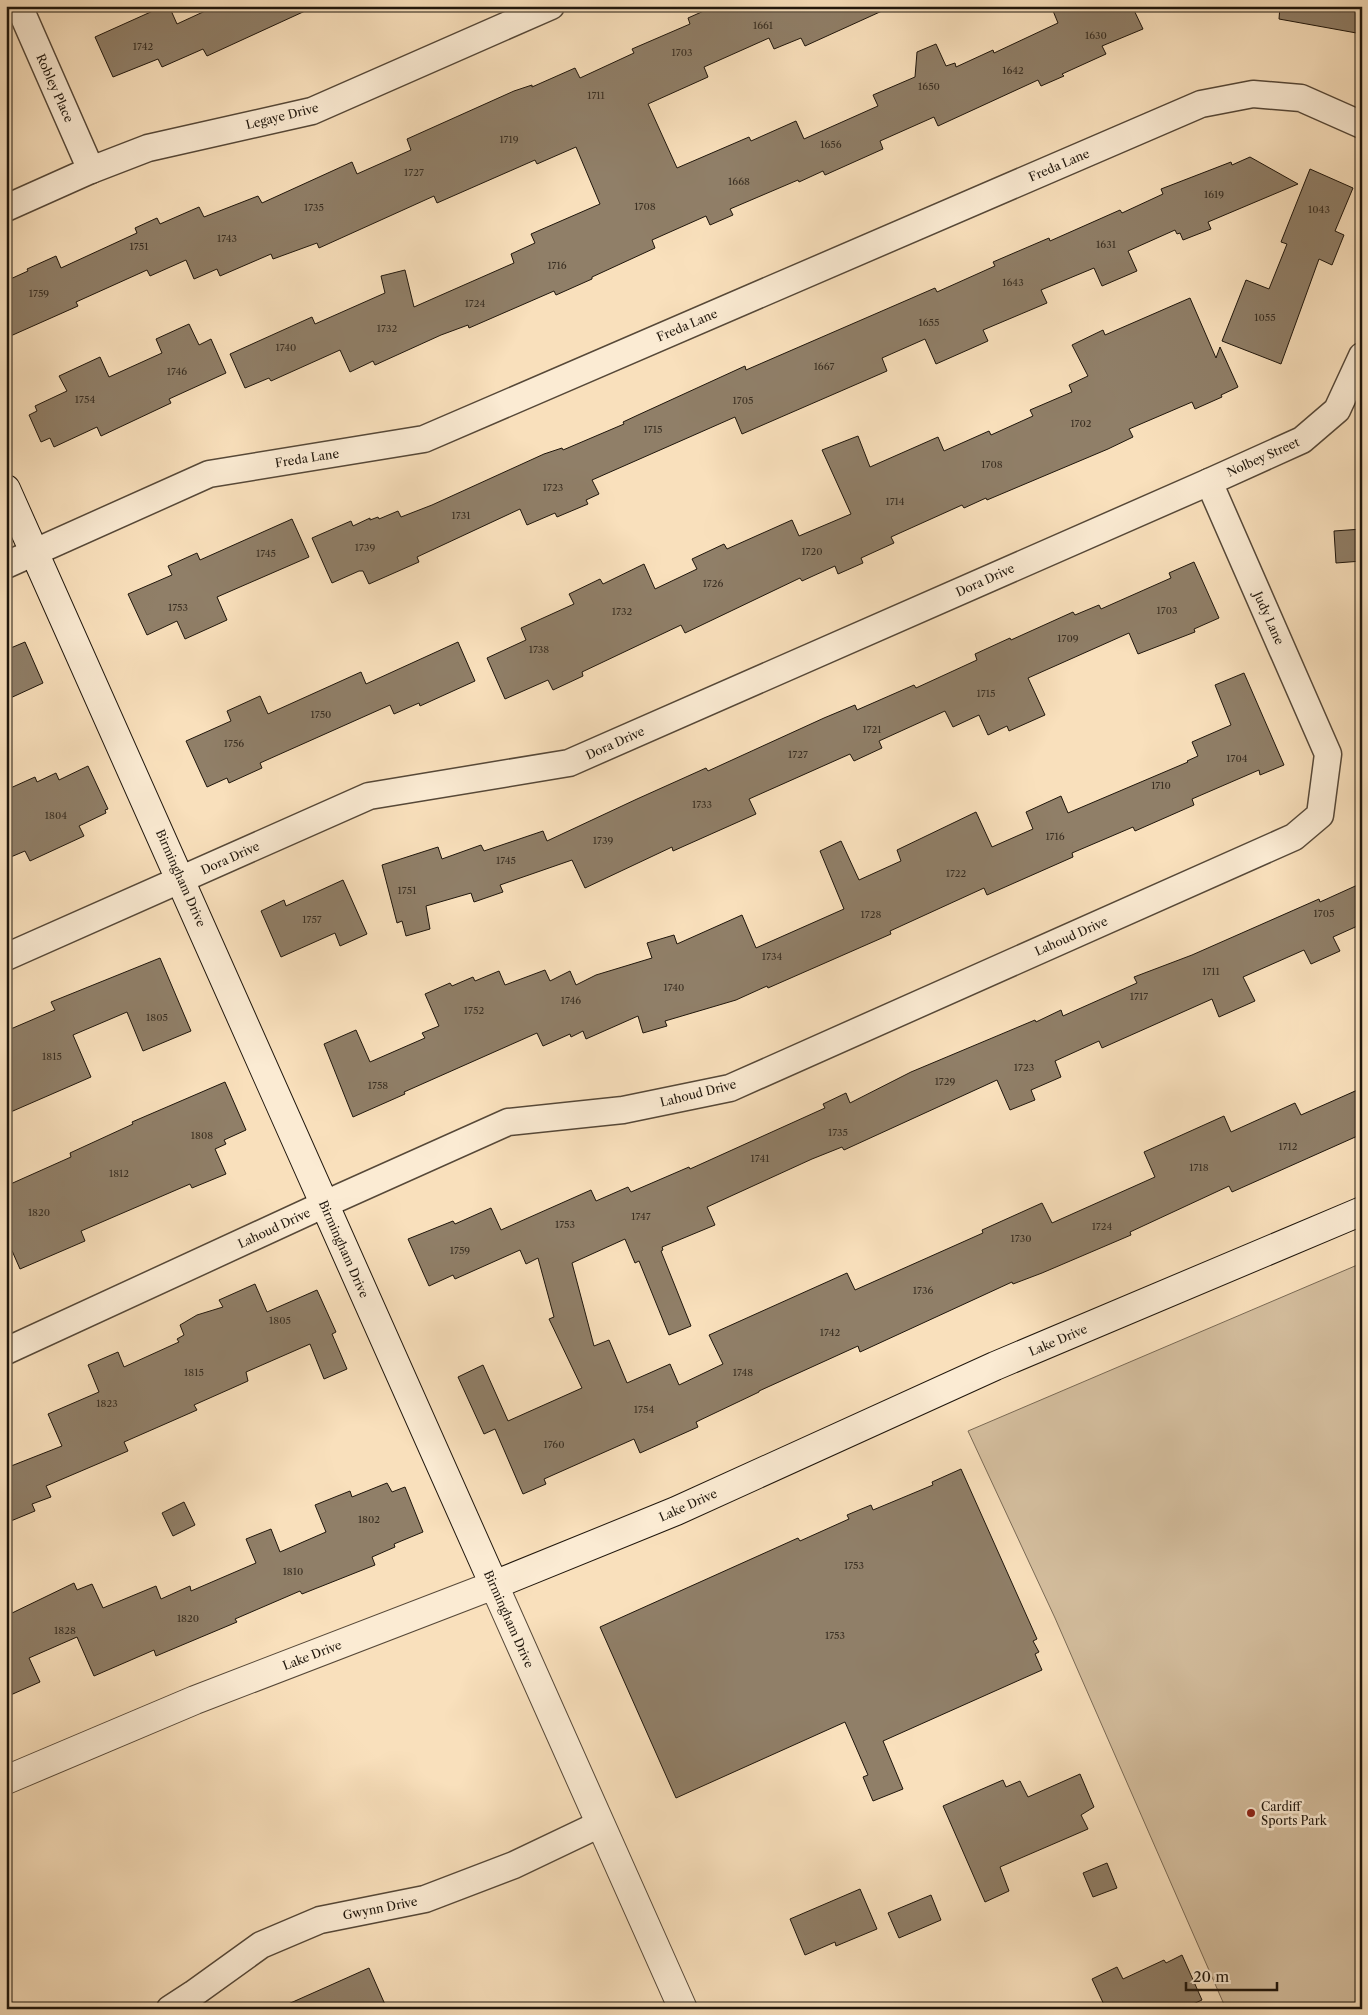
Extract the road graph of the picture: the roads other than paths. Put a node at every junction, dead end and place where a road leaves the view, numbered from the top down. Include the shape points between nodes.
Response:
1 (19, 6) edge
2 (551, 6) edge
3 (1362, 125) edge
4 (91, 170) junction
5 (6, 208) edge
6 (1362, 356) edge
7 (1209, 482) junction
8 (6, 489) edge
9 (34, 552) junction
10 (6, 565) edge
11 (1328, 754) joint
12 (182, 879) junction
13 (6, 957) edge
14 (325, 1204) junction
15 (1362, 1211) edge
16 (6, 1351) edge
17 (494, 1585) junction
18 (6, 1780) edge
19 (600, 1824) junction
20 (170, 2009) edge
21 (683, 2009) edge

1 - 4 street, Robley Place
2 - 4 street, Legaye Drive via 312,111 148,148
3 - 9 street, Freda Lane via 1301,98 1253,94 1201,104 424,439 209,474
4 - 5 street, Legaye Drive
6 - 7 street, Nolbey Street via 1337,410 1302,440
7 - 11 street, Judy Lane
7 - 12 street, Dora Drive via 569,763 369,796
8 - 9 main road, Birmingham Drive
9 - 10 street, Freda Lane
9 - 12 main road, Birmingham Drive
11 - 14 street, Lahoud Drive via 1320,814 1294,836 730,1088 623,1110 508,1122
12 - 13 street, Dora Drive
12 - 14 main road, Birmingham Drive
14 - 16 street, Lahoud Drive
14 - 17 main road, Birmingham Drive
15 - 17 main road, Lake Drive via 986,1370 676,1511
17 - 18 main road, Lake Drive via 195,1700
17 - 19 main road, Birmingham Drive
19 - 20 street, Gwynn Drive via 514,1865 425,1899 320,1920 262,1945
19 - 21 main road, Birmingham Drive

